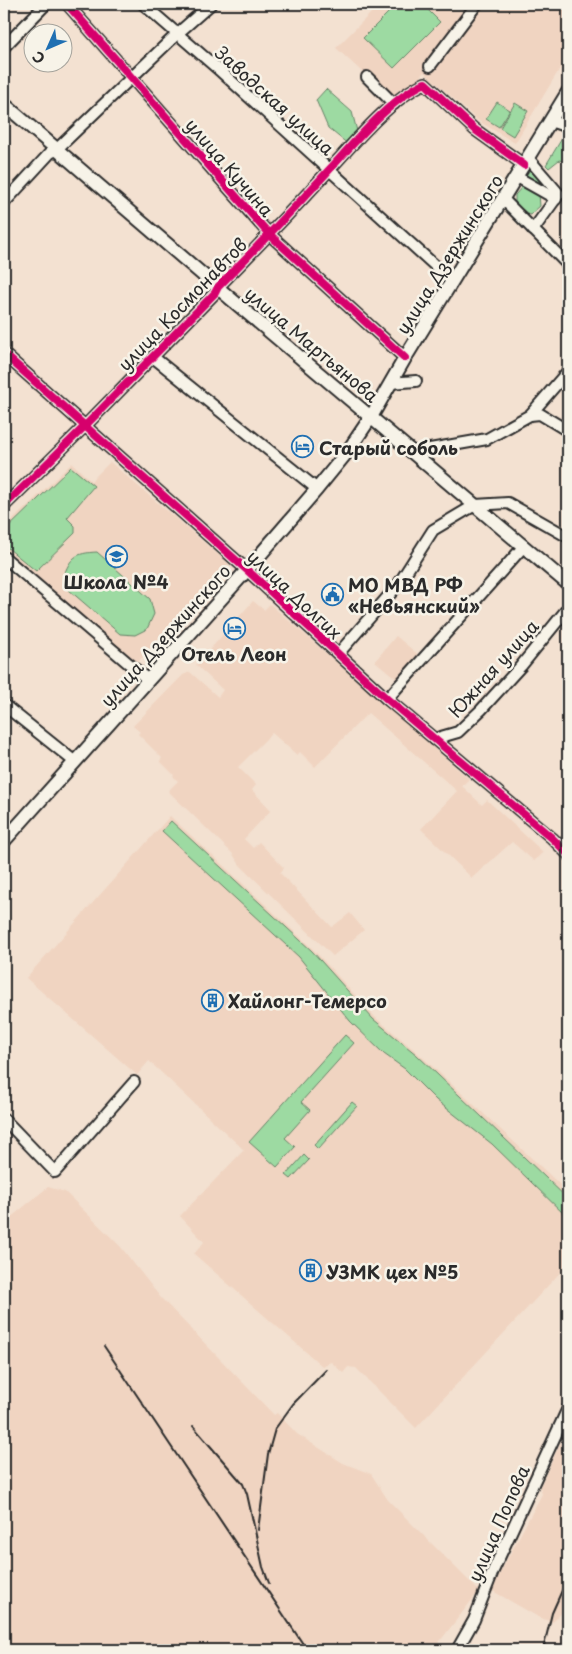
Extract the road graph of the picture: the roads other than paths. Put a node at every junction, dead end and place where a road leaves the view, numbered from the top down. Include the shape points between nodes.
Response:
1 (46, 4) edge
2 (67, 4) edge
3 (143, 4) edge
4 (211, 4) edge
5 (477, 4) edge
6 (177, 34) junction
7 (4, 47) edge
8 (430, 66) dead end
9 (367, 77) dead end
10 (131, 78) junction
11 (568, 92) edge
12 (4, 104) edge
13 (394, 104) junction
14 (550, 121) junction
15 (568, 127) edge
16 (56, 150) junction
17 (526, 162) junction
18 (329, 170) junction
19 (517, 177) junction
20 (504, 199) junction
21 (556, 199) junction
22 (4, 203) edge
23 (533, 230) junction
24 (269, 234) junction
25 (568, 265) edge
26 (452, 281) junction
27 (218, 287) junction
28 (4, 354) edge
29 (153, 357) junction
30 (405, 358) junction
31 (568, 371) edge
32 (416, 381) dead end
33 (390, 383) junction
34 (530, 415) junction
35 (371, 417) junction
36 (84, 427) junction
37 (568, 431) edge
38 (412, 452) junction
39 (317, 489) junction
40 (475, 505) junction
41 (4, 506) edge
42 (568, 537) edge
43 (524, 546) junction
44 (4, 557) edge
45 (247, 570) junction
46 (568, 584) edge
47 (568, 608) edge
48 (338, 654) junction
49 (148, 680) junction
50 (387, 699) junction
51 (4, 705) edge
52 (434, 739) junction
53 (75, 762) junction
54 (4, 841) edge
55 (568, 854) edge
56 (134, 1082) dead end
57 (4, 1119) edge
58 (568, 1408) edge
59 (457, 1650) edge

1 - 7 street
2 - 10 street, улица Кучина
3 - 6 street, Заводская улица
4 - 6 street
5 - 8 street
6 - 10 street
6 - 18 street, Заводская улица
9 - 13 street
10 - 16 street
10 - 24 street, улица Кучина
11 - 14 main road, улица Дзержинского
12 - 16 main road, улица Мартьянова
13 - 17 street, улица Космонавтов via 424,83 474,129
13 - 18 street, улица Космонавтов
14 - 15 street
14 - 17 main road, улица Дзержинского
16 - 22 street
16 - 27 main road, улица Мартьянова
17 - 19 main road, улица Дзержинского
17 - 21 street via 559,194
18 - 24 street, улица Космонавтов
18 - 26 street, Заводская улица
19 - 20 main road, улица Дзержинского
19 - 21 street
20 - 23 street
20 - 26 main road, улица Дзержинского
21 - 23 street
23 - 25 street
24 - 27 street, улица Космонавтов
24 - 30 street, улица Кучина
26 - 30 main road, улица Дзержинского
27 - 29 street, улица Космонавтов
27 - 35 main road, улица Мартьянова
28 - 36 street, улица Долгих
29 - 36 street, улица Космонавтов
29 - 39 street
30 - 33 main road, улица Дзержинского
31 - 34 street
32 - 33 street
33 - 35 main road, улица Дзержинского
34 - 37 street via 540,414
34 - 38 street via 487,439
35 - 38 main road, улица Мартьянова
35 - 39 main road, улица Дзержинского
36 - 41 street, улица Космонавтов
36 - 45 street, улица Долгих
38 - 40 main road, улица Мартьянова
39 - 45 main road, улица Дзержинского
40 - 42 street via 508,503
40 - 43 main road, улица Мартьянова
40 - 48 street via 433,530 398,585
43 - 46 main road, улица Мартьянова
43 - 50 street
44 - 49 street
45 - 48 street, улица Долгих
45 - 49 main road, улица Дзержинского
47 - 52 street, Южная улица via 482,710 458,732
48 - 50 street, улица Долгих
49 - 53 main road, улица Дзержинского
50 - 52 street, улица Долгих
51 - 53 street
52 - 55 street, улица Долгих
53 - 54 main road, улица Дзержинского
56 - 57 street via 54,1172
58 - 59 street, улица Попова via 474,1620

